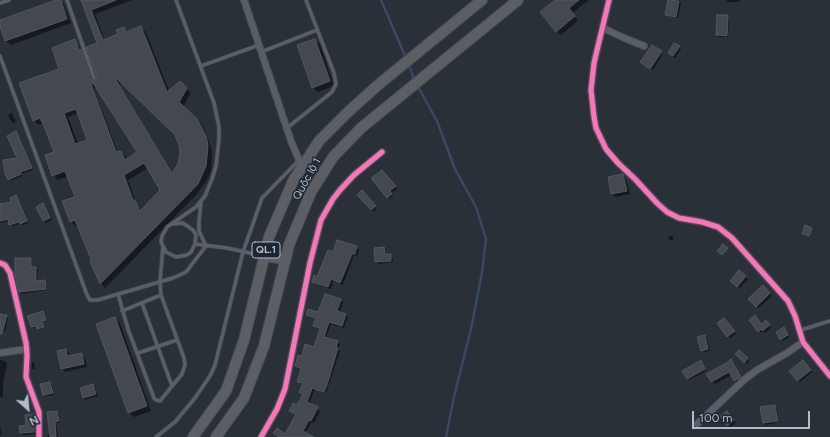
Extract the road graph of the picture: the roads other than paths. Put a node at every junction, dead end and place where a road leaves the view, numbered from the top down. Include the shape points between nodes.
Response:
1 (9, 0) edge
2 (67, 0) edge
3 (176, 0) edge
4 (244, 0) edge
5 (306, 0) edge
6 (482, 0) edge
7 (518, 0) edge
8 (609, 0) edge
9 (0, 3) edge
10 (603, 28) junction
11 (318, 30) junction
12 (259, 45) junction
13 (644, 46) dead end
14 (261, 52) junction
15 (0, 56) edge
16 (201, 66) junction
17 (94, 78) dead end
18 (287, 128) junction
19 (382, 152) dead end
20 (301, 163) junction
21 (201, 202) junction
22 (172, 224) junction
23 (196, 244) junction
24 (206, 246) junction
25 (163, 247) junction
26 (243, 252) junction
27 (264, 256) junction
28 (286, 259) junction
29 (0, 263) edge
30 (160, 281) junction
31 (118, 294) junction
32 (161, 295) junction
33 (142, 303) junction
34 (122, 311) junction
35 (830, 321) edge
36 (801, 330) junction
37 (177, 340) junction
38 (804, 342) junction
39 (158, 346) junction
40 (27, 349) junction
41 (0, 353) edge
42 (138, 353) junction
43 (830, 376) edge
44 (172, 386) junction
45 (697, 424) dead end
46 (38, 437) edge
47 (156, 437) edge
48 (193, 437) edge
49 (216, 437) edge
50 (261, 437) edge

1 - 9 lane
2 - 17 lane
3 - 16 lane
4 - 12 street
5 - 11 lane
6 - 20 highway, Quốc lộ 1 / QL.1 via 348,112
7 - 28 highway, Quốc lộ 1 / QL.1 via 361,128 334,157 311,192 289,245
8 - 10 street
10 - 13 street
10 - 36 street via 594,63 592,90 596,128 606,148 667,212 679,218 711,225 727,234 782,294 792,308
11 - 14 lane
11 - 18 lane via 336,84 332,92
12 - 14 street
12 - 16 lane
14 - 18 street
15 - 31 lane via 87,295 90,300 95,301
16 - 21 lane via 217,115 219,133 214,173
18 - 20 street
19 - 50 street via 340,190 321,220 285,389 271,423
20 - 26 lane via 262,198
20 - 27 highway, Quốc lộ 1 / QL.1 via 269,237
21 - 22 lane
21 - 24 lane via 199,231
22 - 23 lane via 183,223 189,226 196,235
22 - 25 lane via 162,236
23 - 24 lane
23 - 25 lane via 191,252 182,257 171,255
24 - 26 lane
24 - 30 lane via 186,272
25 - 30 lane
26 - 27 lane
26 - 47 lane via 210,376 175,422
27 - 28 highway
27 - 48 highway, Quốc lộ 1 / QL.1 via 244,340 226,390
28 - 49 highway, Quốc lộ 1 / QL.1 via 264,346 244,398
29 - 40 street via 5,265 10,273
30 - 31 lane
30 - 32 lane
31 - 34 lane
32 - 33 lane
32 - 37 lane
33 - 34 lane
33 - 39 lane
34 - 42 lane
35 - 36 lane
36 - 38 street
37 - 39 lane
37 - 44 lane via 185,365 182,374
38 - 43 street
38 - 45 street via 745,379
39 - 42 lane
39 - 44 lane
40 - 41 street
40 - 46 street via 26,377 39,412
42 - 44 lane via 156,400 161,400

